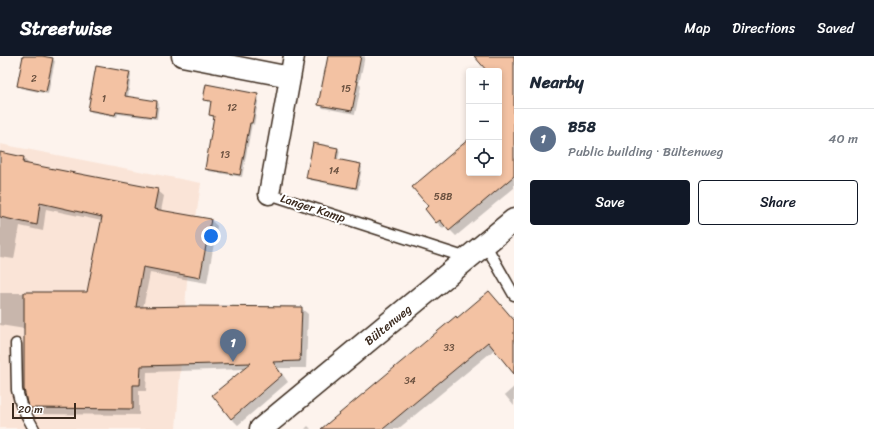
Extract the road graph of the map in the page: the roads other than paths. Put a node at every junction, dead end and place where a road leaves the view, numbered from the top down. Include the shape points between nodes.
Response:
1 (182, 56) edge
2 (294, 56) edge
3 (290, 77) junction
4 (269, 194) joint
5 (514, 220) edge
6 (485, 244) junction
7 (467, 258) junction
8 (514, 296) edge
9 (16, 344) dead end
10 (34, 429) edge
11 (261, 429) edge

1 - 3 street
2 - 3 street, Langer Kamp
3 - 4 street, Langer Kamp
4 - 7 lane, Langer Kamp
5 - 6 main road, Bültenweg
6 - 7 main road, Bültenweg
6 - 8 lane
7 - 11 main road, Bültenweg
9 - 10 lane via 17,390 20,405

